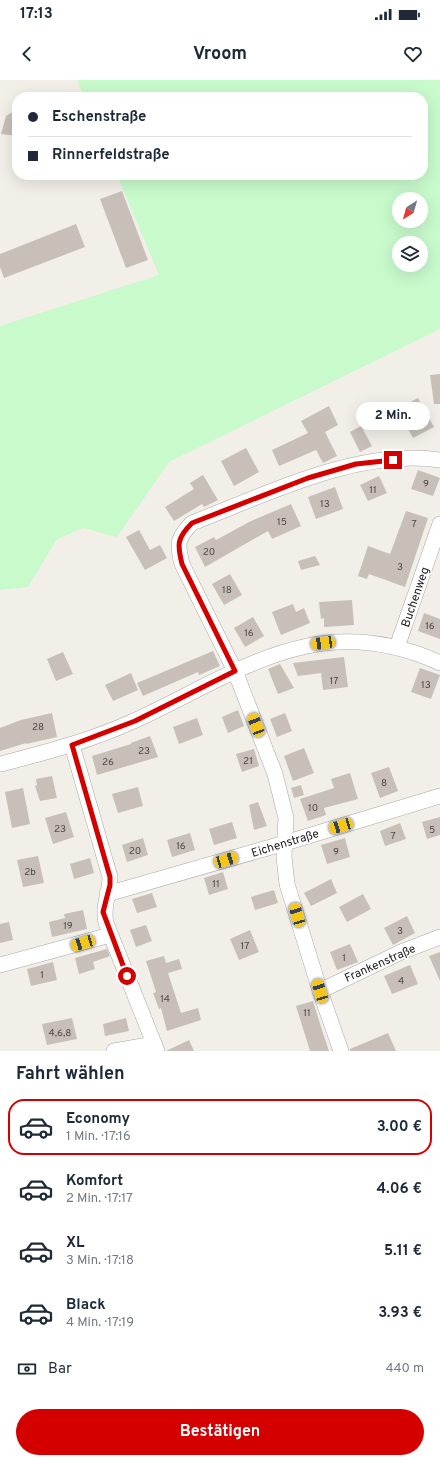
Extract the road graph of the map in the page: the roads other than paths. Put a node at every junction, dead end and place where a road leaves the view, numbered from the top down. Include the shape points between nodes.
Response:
1 (440, 460) edge
2 (440, 524) edge
3 (397, 647) junction
4 (440, 663) edge
5 (235, 671) junction
6 (72, 745) junction
7 (1, 764) edge
8 (440, 796) edge
9 (285, 843) junction
10 (107, 894) junction
11 (110, 935) junction
12 (440, 937) edge
13 (0, 965) edge
14 (320, 991) junction
15 (155, 1047) edge
16 (114, 1051) edge
17 (341, 1051) edge

1 - 5 street via 426,458 356,464 308,478 192,523 183,532 178,545 182,564
2 - 3 street, Buchenweg
3 - 4 street
3 - 5 street via 340,642 306,645
5 - 6 street via 135,721
5 - 9 street via 281,795 286,818
6 - 7 street
6 - 10 street via 110,877
8 - 9 street, Eichenstraße
9 - 10 street, Eichenstraße
9 - 14 street via 287,884
10 - 11 street via 103,912
11 - 13 street
11 - 15 street
12 - 14 street, Frankenstraße via 401,952
14 - 17 street
15 - 16 street

